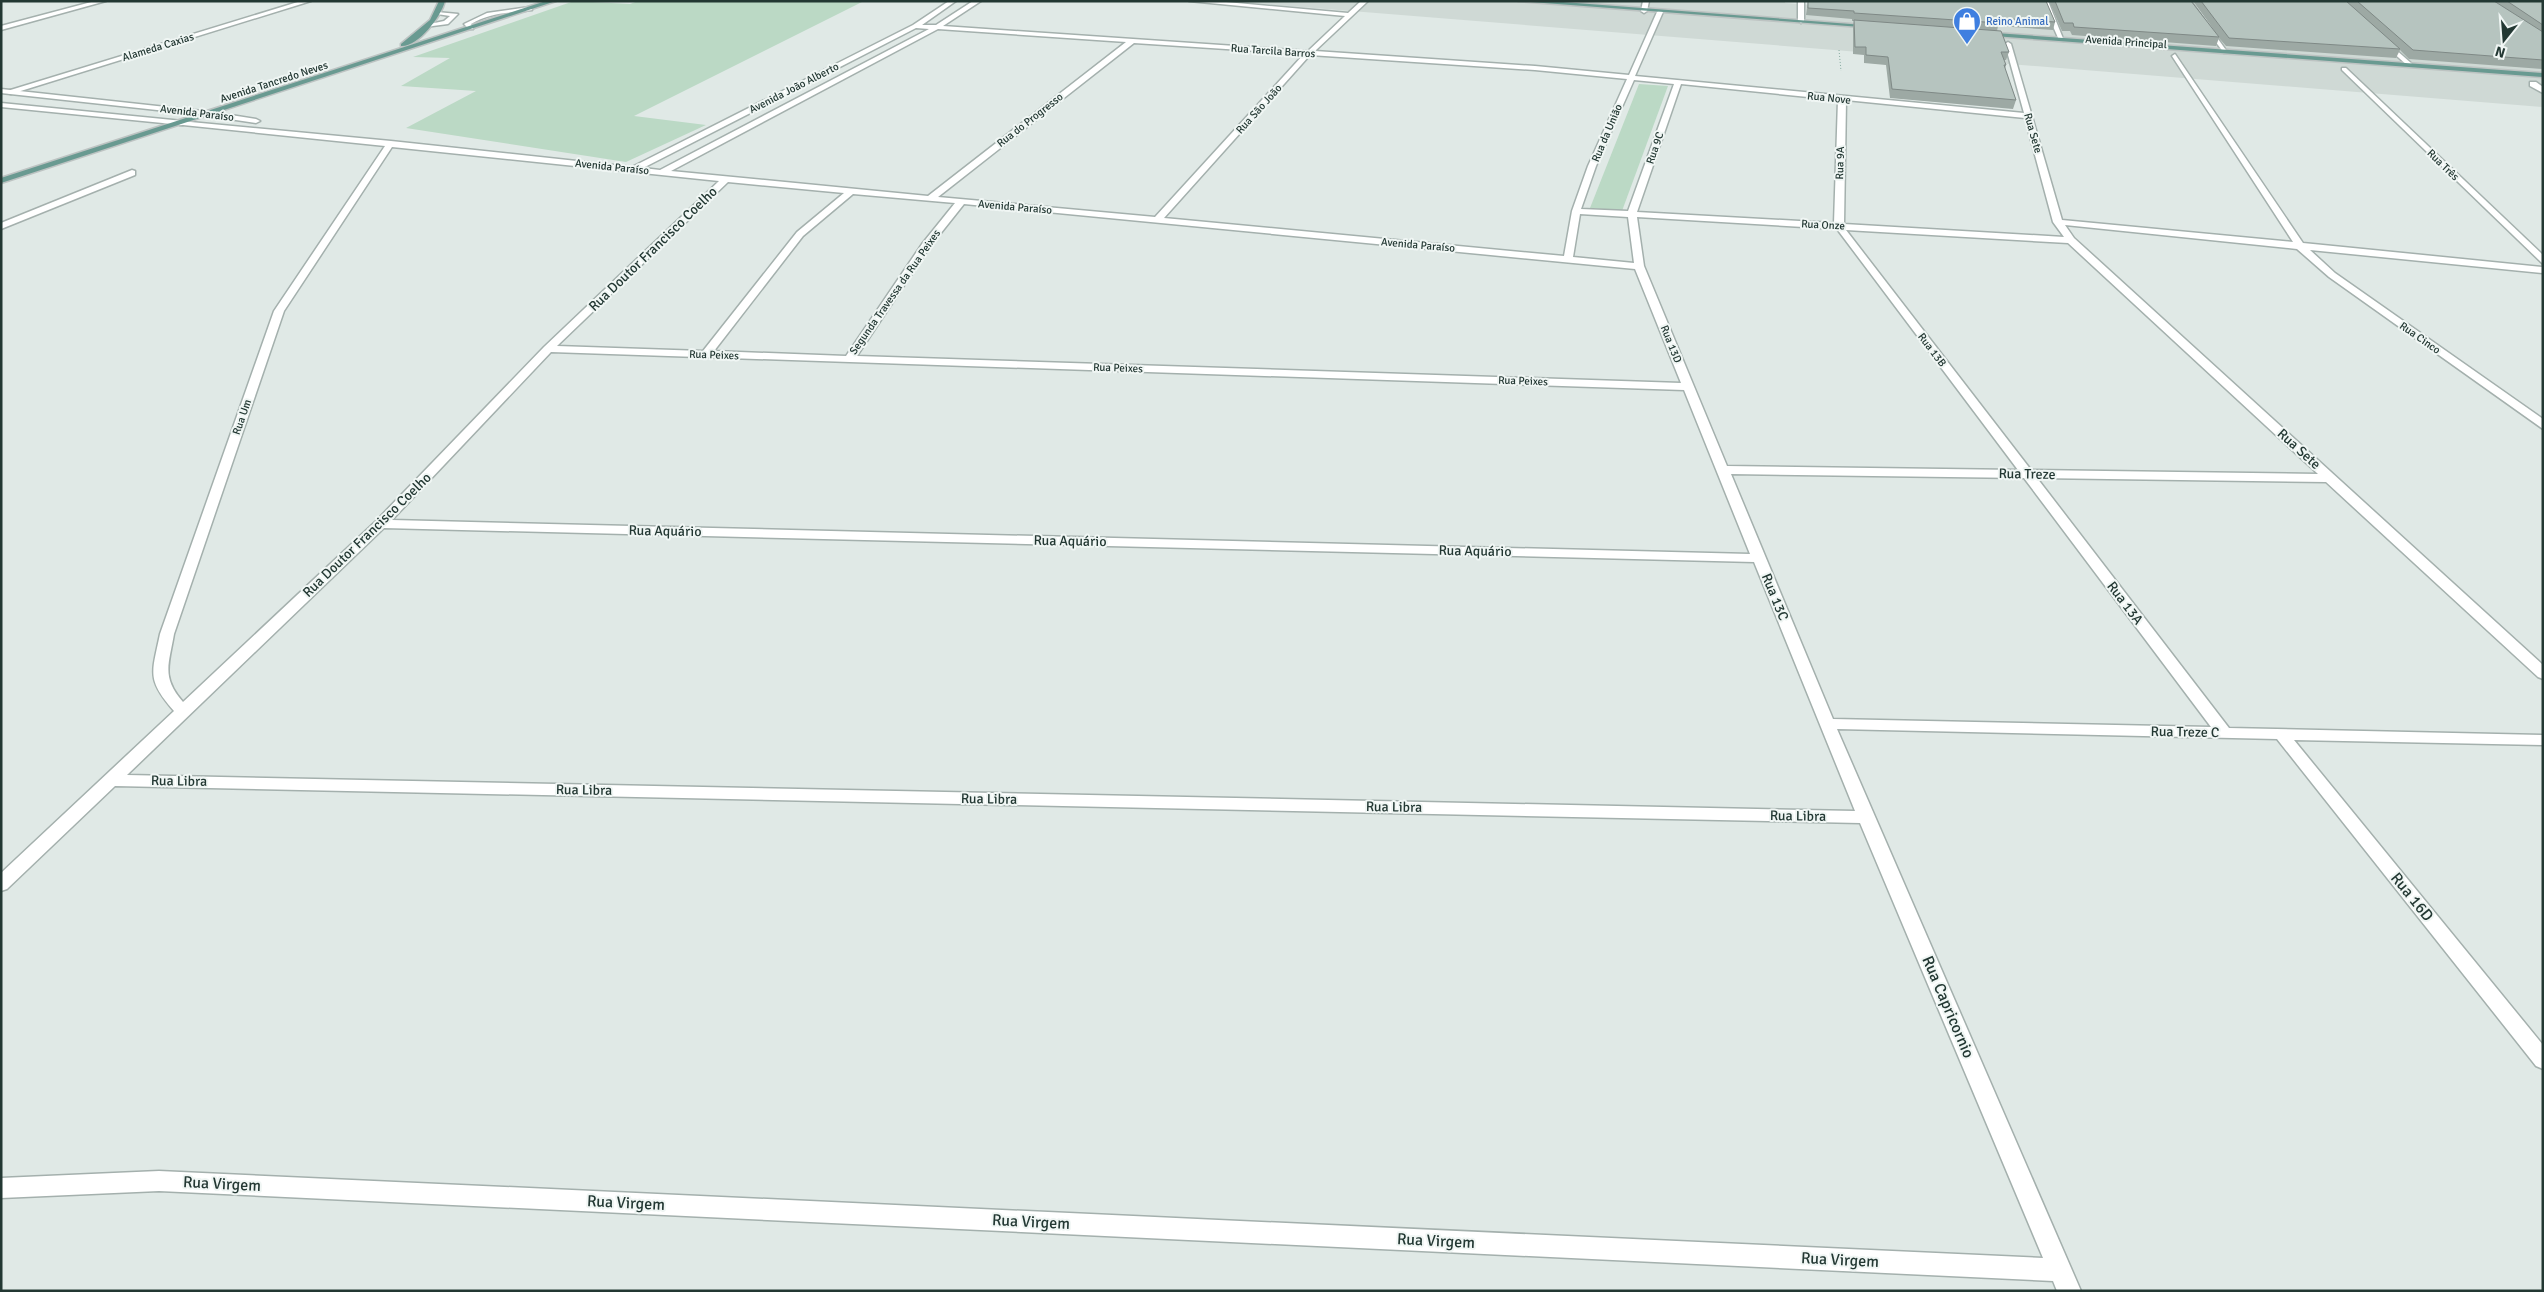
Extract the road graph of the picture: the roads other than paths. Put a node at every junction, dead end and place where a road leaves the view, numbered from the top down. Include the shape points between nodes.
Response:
1 (103, 1) edge
2 (308, 1) edge
3 (442, 1) edge
4 (553, 1) edge
5 (953, 1) edge
6 (978, 1) edge
7 (1192, 1) edge
8 (1365, 1) edge
9 (1521, 1) edge
10 (1646, 1) edge
11 (1802, 1) edge
12 (2045, 1) edge
13 (2188, 1) edge
14 (1644, 11) junction
15 (439, 12) junction
16 (1660, 12) junction
17 (1349, 15) junction
18 (1708, 16) junction
19 (1801, 21) junction
20 (916, 26) junction
21 (1, 28) edge
22 (936, 28) junction
23 (424, 29) junction
24 (1973, 33) edge
25 (2374, 33) edge
26 (454, 34) junction
27 (2062, 40) junction
28 (1980, 41) edge
29 (1131, 42) junction
30 (2008, 44) junction
31 (2226, 52) junction
32 (1308, 54) junction
33 (387, 56) junction
34 (2175, 56) junction
35 (2294, 65) dead end
36 (2410, 65) junction
37 (2334, 68) dead end
38 (2344, 69) junction
39 (2354, 70) dead end
40 (2543, 76) edge
41 (1631, 77) junction
42 (1678, 83) junction
43 (2523, 83) dead end
44 (2533, 84) junction
45 (2543, 84) edge
46 (2543, 91) edge
47 (5, 92) edge
48 (1842, 99) junction
49 (1, 105) edge
50 (212, 114) junction
51 (2028, 116) junction
52 (183, 123) junction
53 (391, 143) junction
54 (632, 170) junction
55 (132, 173) dead end
56 (660, 173) junction
57 (726, 179) junction
58 (1, 181) edge
59 (851, 191) junction
60 (929, 199) junction
61 (961, 202) junction
62 (1576, 211) junction
63 (1632, 214) junction
64 (1156, 221) junction
65 (2058, 222) junction
66 (1, 226) edge
67 (1838, 226) junction
68 (2071, 240) junction
69 (2301, 247) junction
70 (1568, 259) junction
71 (2543, 261) edge
72 (1639, 266) junction
73 (2543, 270) edge
74 (548, 350) junction
75 (705, 354) junction
76 (849, 359) junction
77 (1688, 387) junction
78 (2543, 425) edge
79 (1723, 470) junction
80 (2026, 474) junction
81 (2331, 478) junction
82 (381, 524) junction
83 (1759, 558) junction
84 (2543, 674) edge
85 (182, 711) junction
86 (1827, 724) junction
87 (2224, 733) junction
88 (2281, 734) junction
89 (2543, 740) edge
90 (110, 780) junction
91 (1867, 817) junction
92 (1, 884) edge
93 (2543, 1060) edge
94 (1, 1188) edge
95 (2065, 1280) edge

1 - 21 street
2 - 47 street, Alameda Caxias
3 - 15 main road
4 - 26 main road, Avenida Tancredo Neves
5 - 20 street, Avenida João Alberto
6 - 22 street, Avenida João Alberto
7 - 17 street
8 - 17 street, Rua São João
9 - 14 main road
10 - 14 street
11 - 19 street
12 - 27 street
13 - 31 street
14 - 16 main road
15 - 23 main road
15 - 23 street via 454,14 446,22
16 - 18 main road
16 - 41 street, Rua da União
17 - 32 street, Rua São João
18 - 19 main road
18 - 19 main road via 1838,29 1884,30
20 - 22 street, Rua Tarcila Barros
20 - 54 street, Avenida João Alberto
22 - 29 street, Rua Tarcila Barros
22 - 56 street, Avenida João Alberto
23 - 26 main road via 436,34
23 - 33 main road
24 - 27 main road, Avenida Principal
25 - 36 street
26 - 33 main road, Avenida Tancredo Neves
27 - 31 main road, Avenida Principal
28 - 30 main road, Avenida Principal
29 - 32 street, Rua Tarcila Barros
29 - 60 street, Rua do Progresso
30 - 34 main road, Avenida Principal
30 - 51 street, Rua Sete
31 - 36 main road, Avenida Principal
32 - 41 street, Rua Tarcila Barros
32 - 64 street, Rua São João
33 - 50 main road, Avenida Tancredo Neves
34 - 35 main road, Avenida Principal
34 - 69 street, Rua Cinco
36 - 40 main road, Avenida Principal
37 - 38 main road
38 - 39 main road
38 - 71 street, Rua Três
40 - 44 main road via 2526,78
41 - 42 street, Rua Nove
41 - 62 street, Rua da União
42 - 48 street, Rua Nove
42 - 63 street, Rua 9C
43 - 44 main road
44 - 45 main road
44 - 46 street
47 - 50 street, Avenida Paraíso
48 - 51 street, Rua Nove
48 - 67 street, Rua 9A
49 - 52 street, Avenida Paraíso
50 - 52 main road, Avenida Tancredo Neves
50 - 53 street, Avenida Paraíso
51 - 65 street, Rua Sete
52 - 53 street, Avenida Paraíso
52 - 58 main road, Avenida Tancredo Neves
53 - 54 street, Avenida Paraíso
53 - 85 street, Rua Um via 279,311 167,634 160,670 164,690
54 - 56 street, Avenida Paraíso
55 - 66 street
56 - 57 street, Avenida Paraíso
57 - 59 street, Avenida Paraíso
57 - 74 street, Rua Doutor Francisco Coelho
59 - 60 street, Avenida Paraíso
59 - 75 street via 800,234
60 - 61 street, Avenida Paraíso
61 - 64 street, Avenida Paraíso
61 - 76 street, Segunda Travessa da Rua Peixes via 925,246
62 - 63 street, Rua Onze
62 - 70 street, Rua da União
63 - 67 street, Rua Onze
63 - 72 street, Rua 13D
64 - 70 street, Avenida Paraíso
65 - 68 street, Rua Sete
65 - 69 street
67 - 68 street, Rua Onze
67 - 80 street, Rua 13B
68 - 81 street, Rua Sete
69 - 73 street
69 - 78 street, Rua Cinco via 2332,275
70 - 72 street, Avenida Paraíso
72 - 77 street, Rua 13D
74 - 75 street, Rua Peixes
74 - 82 street, Rua Doutor Francisco Coelho
75 - 76 street, Rua Peixes
76 - 77 street, Rua Peixes
77 - 79 street, Rua 13D
79 - 80 street, Rua Treze
79 - 83 street, Rua 13C
80 - 81 street, Rua Treze
80 - 87 street, Rua 13A
81 - 84 street, Rua Sete
82 - 83 street, Rua Aquário
82 - 85 street, Rua Doutor Francisco Coelho
83 - 86 street, Rua 13C
85 - 90 street, Rua Doutor Francisco Coelho
86 - 87 street, Rua Treze C
86 - 91 street, Rua Capricornio
87 - 88 street, Rua Treze C
88 - 89 street, Rua Treze C
88 - 93 street, Rua 16D
90 - 91 street, Rua Libra
90 - 92 street, Rua Doutor Francisco Coelho
91 - 95 street, Rua Capricornio
94 - 95 street, Rua Virgem via 169,1181

